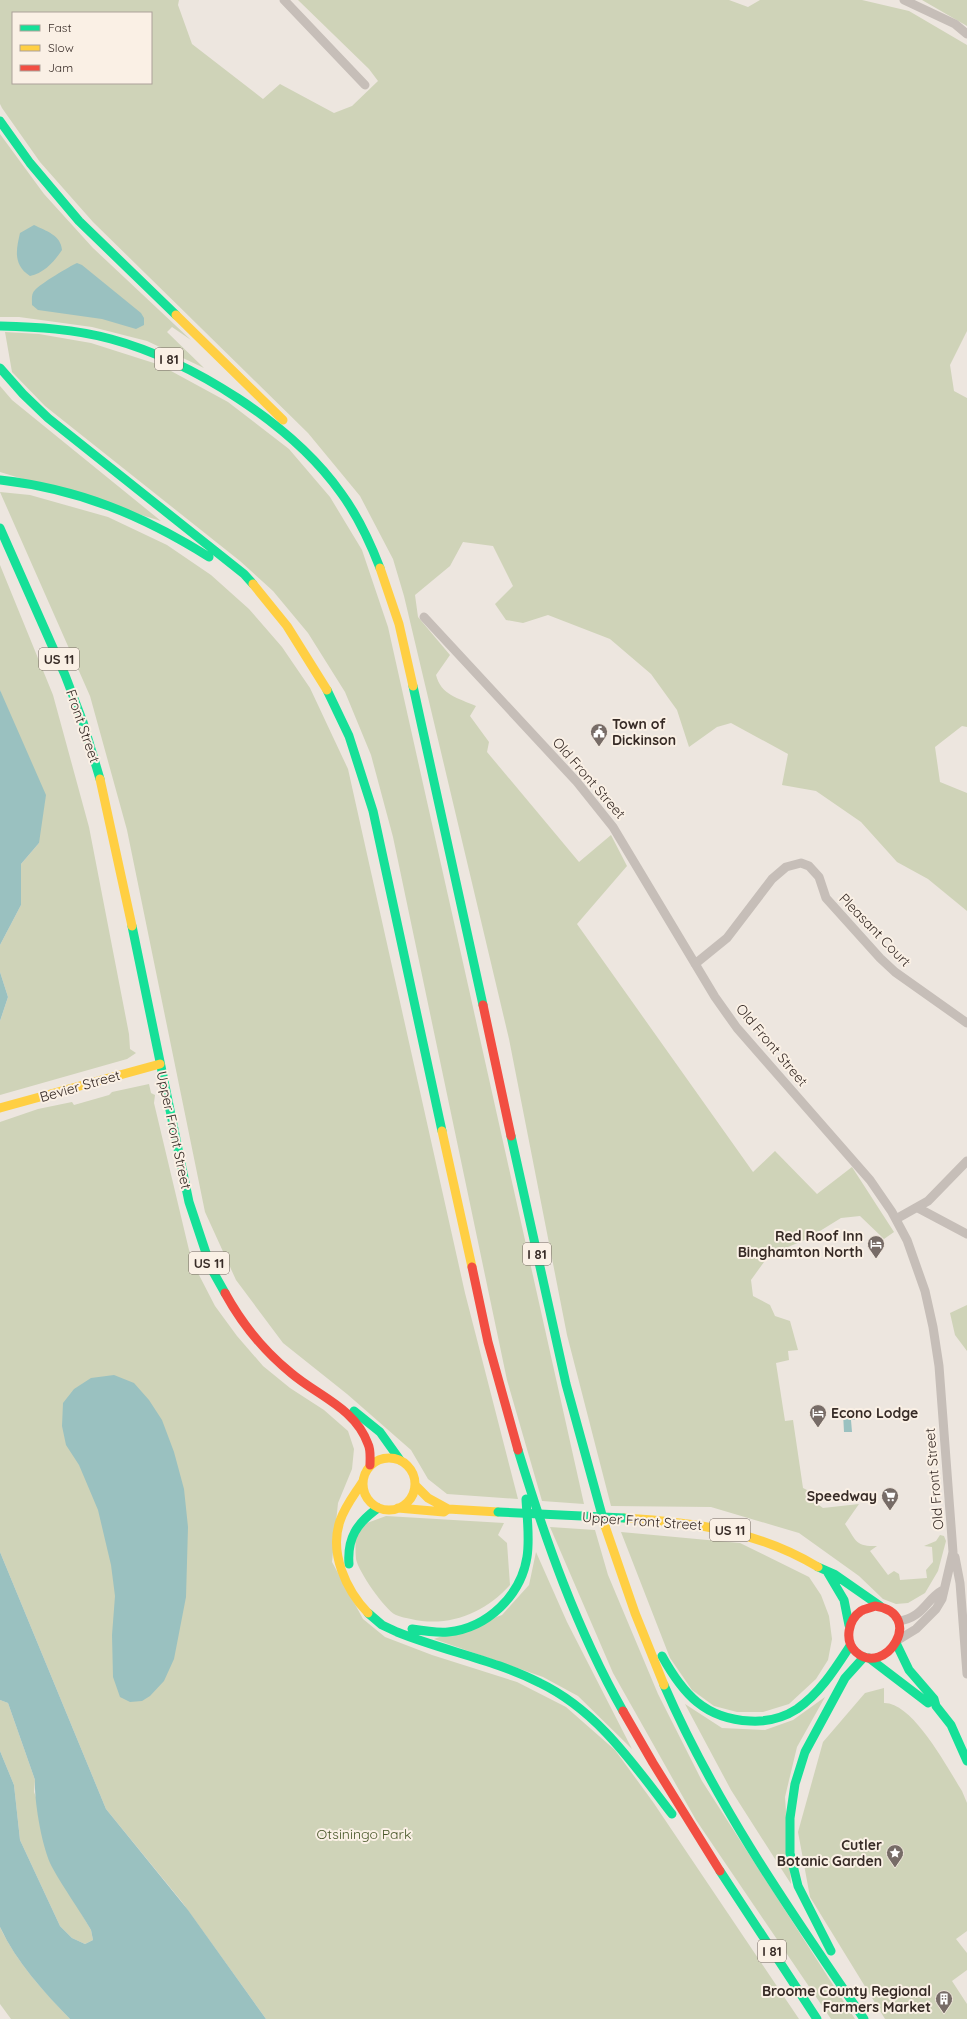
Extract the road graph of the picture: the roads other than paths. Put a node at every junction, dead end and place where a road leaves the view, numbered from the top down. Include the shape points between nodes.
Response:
1 (284, 0) edge
2 (904, 0) edge
3 (967, 34) edge
4 (365, 85) dead end
5 (0, 121) edge
6 (3, 326) edge
7 (0, 368) edge
8 (308, 454) junction
9 (0, 480) edge
10 (0, 528) edge
11 (424, 617) dead end
12 (299, 643) junction
13 (105, 794) joint
14 (695, 964) junction
15 (967, 1023) edge
16 (160, 1064) junction
17 (0, 1108) edge
18 (967, 1161) edge
19 (918, 1208) junction
20 (896, 1219) junction
21 (967, 1234) edge
22 (345, 1410) junction
23 (400, 1460) junction
24 (370, 1465) junction
25 (524, 1471) junction
26 (363, 1481) junction
27 (415, 1485) junction
28 (378, 1508) junction
29 (398, 1508) junction
30 (448, 1509) junction
31 (954, 1552) junction
32 (827, 1572) junction
33 (943, 1590) junction
34 (632, 1605) junction
35 (880, 1606) junction
36 (899, 1621) junction
37 (849, 1625) junction
38 (897, 1641) junction
39 (850, 1646) junction
40 (867, 1657) junction
41 (967, 1674) edge
42 (936, 1706) junction
43 (967, 1761) edge
44 (727, 1882) junction
45 (817, 2019) edge
46 (864, 2019) edge
47 (870, 2019) edge

1 - 4 street
2 - 3 street via 955,24
5 - 8 main road via 68,210 286,423
6 - 8 main road, I 81 via 51,328 96,335 170,359 212,380 238,397
7 - 12 main road via 23,394 58,426 233,564 262,593
8 - 34 main road, I 81 via 337,487 364,532 381,568 399,624 573,1414 602,1518
9 - 12 main road, I 81 via 71,492 144,519 210,558 246,587
10 - 13 main road, Front Street / US 11 via 66,675
11 - 14 street, Old Front Street via 577,782 613,827
12 - 25 main road, I 81 via 324,681 344,722 371,803 488,1342
13 - 16 main road, Upper Front Street / US 11
14 - 15 street, Pleasant Court via 727,938 772,879 786,867 801,863 809,866 819,878 826,898 880,958 895,972
14 - 20 street, Old Front Street via 737,1028 847,1152 870,1180
16 - 17 main road, Bevier Street
16 - 22 main road, Upper Front Street / US 11 via 189,1202 217,1282 238,1316 275,1360 302,1383
18 - 19 street
19 - 20 street
19 - 21 street
20 - 31 street, Old Front Street via 914,1256 933,1327 939,1366
22 - 23 main road, Upper Front Street / US 11 via 352,1410 373,1425 388,1441
22 - 24 main road, Upper Front Street / US 11 via 366,1437 371,1452
23 - 24 main road via 383,1458
23 - 27 main road, Upper Front Street / US 11 via 411,1470
24 - 26 main road, Upper Front Street / US 11
25 - 28 main road via 528,1550 522,1576 498,1610 476,1625 463,1629 437,1633 423,1632 396,1623 378,1610 356,1582 349,1564 351,1537 359,1522
25 - 44 main road, I 81 via 578,1618 609,1686 653,1764
26 - 28 main road via 366,1495
26 - 44 main road, Upper Front Street via 342,1517 338,1530 338,1554 346,1582 369,1615 402,1634 516,1673 552,1689 577,1705 610,1734
27 - 29 main road via 410,1499
27 - 30 main road, Upper Front Street / US 11 via 428,1498
28 - 29 main road, Upper Front Street / US 11
29 - 30 main road, Upper Front Street / US 11 via 444,1512
30 - 32 main road, Upper Front Street / US 11, bridge via 684,1522 729,1530 786,1548
31 - 33 street, Old Front Street
31 - 41 street, Old Front Street via 960,1583
32 - 35 main road, Upper Front Street / US 11 via 834,1574
32 - 37 main road, Upper Front Street / US 11 via 844,1600
33 - 36 street, Old Front Street via 935,1594 919,1613
33 - 38 street, Old Front Street via 942,1599 930,1617
34 - 39 main road via 679,1686 706,1710 722,1718 763,1722 787,1715 822,1685
34 - 46 main road, I 81 via 671,1701 693,1747 771,1881
35 - 36 main road, Upper Front Street / US 11 via 892,1611
35 - 37 main road via 862,1610
36 - 38 main road
37 - 39 main road, Upper Front Street / US 11
38 - 40 main road via 884,1654
38 - 42 main road via 909,1670 934,1699
39 - 40 main road
40 - 42 main road via 930,1705
40 - 47 main road via 855,1664 841,1682 806,1750 790,1810 789,1840 798,1886 819,1931
42 - 43 main road via 951,1725
44 - 45 main road, I 81

